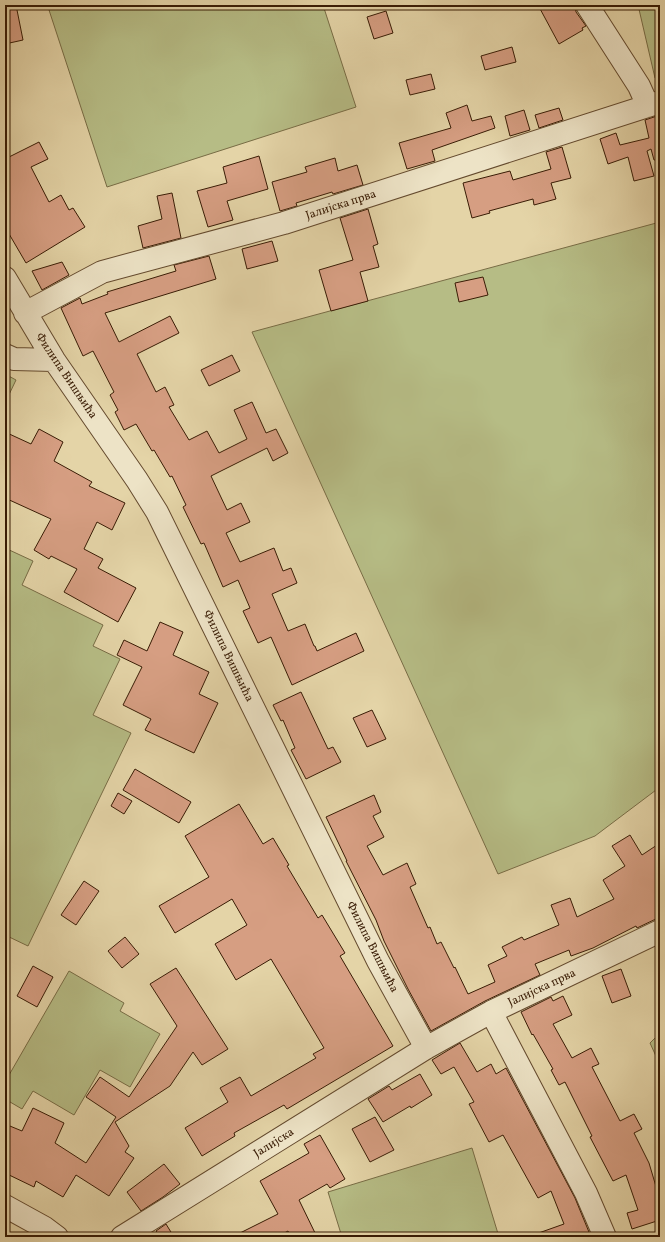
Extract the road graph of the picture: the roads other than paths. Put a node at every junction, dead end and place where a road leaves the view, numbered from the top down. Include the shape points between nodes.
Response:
1 (587, 5) edge
2 (654, 104) edge
3 (5, 278) edge
4 (25, 313) junction
5 (5, 355) edge
6 (54, 360) junction
7 (660, 931) edge
8 (491, 1012) junction
9 (426, 1048) junction
10 (5, 1206) edge
11 (57, 1237) edge
12 (122, 1237) edge
13 (605, 1237) edge

1 - 2 street via 639,86
2 - 4 street, Јалијска прва via 284,223 102,272
3 - 4 street, Филипа Вишњића
4 - 6 street, Филипа Вишњића
5 - 6 street via 14,359
6 - 9 street, Филипа Вишњића via 157,512 378,961
7 - 8 street, Јалијска прва
8 - 9 street, Јалијска прва
8 - 13 street via 586,1193
9 - 12 street, Јалијска
10 - 11 street

